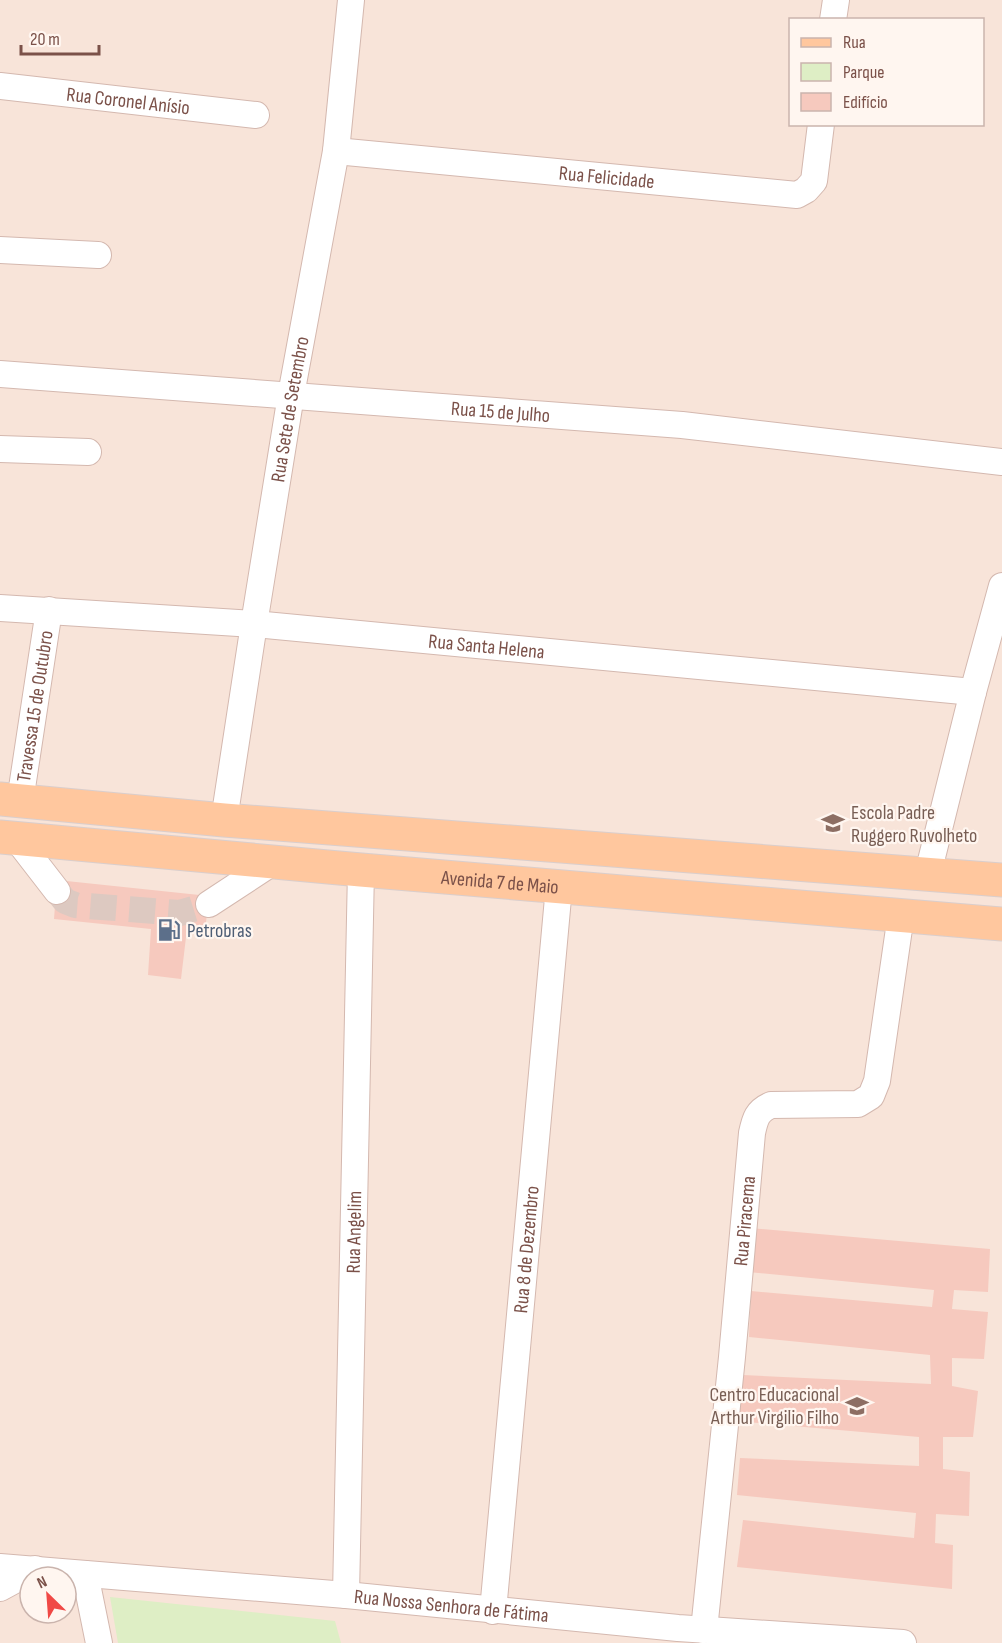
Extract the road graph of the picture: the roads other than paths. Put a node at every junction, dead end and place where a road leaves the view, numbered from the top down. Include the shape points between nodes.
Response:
1 (351, 0) edge
2 (836, 0) edge
3 (833, 18) edge
4 (0, 86) edge
5 (256, 115) dead end
6 (820, 126) edge
7 (336, 151) junction
8 (0, 250) edge
9 (98, 255) dead end
10 (0, 374) edge
11 (291, 395) junction
12 (0, 449) edge
13 (88, 452) dead end
14 (1002, 462) edge
15 (1002, 586) edge
16 (0, 608) edge
17 (49, 610) junction
18 (254, 624) junction
19 (973, 692) junction
20 (10, 800) edge
21 (224, 820) junction
22 (8, 837) edge
23 (273, 862) junction
24 (361, 870) junction
25 (928, 873) junction
26 (1002, 880) edge
27 (559, 888) junction
28 (57, 891) tunnel mouth
29 (209, 904) tunnel mouth
30 (901, 915) junction
31 (1002, 924) edge
32 (0, 1567) edge
33 (18, 1568) edge
34 (78, 1573) edge
35 (85, 1574) junction
36 (18, 1578) edge
37 (0, 1588) edge
38 (346, 1595) junction
39 (493, 1611) junction
40 (704, 1630) junction
41 (678, 1635) edge
42 (99, 1643) edge
43 (903, 1643) edge

1 - 7 street, Rua Sete de Setembro
2 - 3 street
4 - 5 street, Rua Coronel Anísio
6 - 7 street, Rua Felicidade via 814,181 796,195
7 - 11 street, Rua Sete de Setembro
8 - 9 street
10 - 11 street, Rua 15 de Julho
11 - 14 street, Rua 15 de Julho via 682,425
11 - 18 street, Rua Sete de Setembro
12 - 13 street
15 - 19 street
16 - 17 street, Rua Santa Helena
17 - 18 street, Rua Santa Helena
17 - 20 street, Travessa 15 de Outubro
18 - 19 street, Rua Santa Helena
18 - 21 street, Rua Sete de Setembro
19 - 25 street
20 - 21 main road, Avenida 7 de Maio
21 - 25 main road, Avenida 7 de Maio
22 - 23 main road, Avenida 7 de Maio
22 - 28 street
23 - 24 main road, Avenida 7 de Maio
23 - 29 street
24 - 27 main road, Avenida 7 de Maio
24 - 38 street, Rua Angelim
25 - 26 main road, Avenida 7 de Maio
27 - 30 main road, Avenida 7 de Maio
27 - 39 street, Rua 8 de Dezembro
30 - 31 main road, Avenida 7 de Maio
30 - 40 street, Rua Piracema via 877,1081 871,1096 858,1104 771,1105 756,1115
32 - 33 street, Rua Nossa Senhora de Fátima
34 - 35 street, Rua Nossa Senhora de Fátima
35 - 38 street, Rua Nossa Senhora de Fátima
35 - 42 street
36 - 37 street
38 - 39 street, Rua Nossa Senhora de Fátima
39 - 41 street, Rua Nossa Senhora de Fátima
40 - 41 street, Rua Nossa Senhora de Fátima
40 - 43 street, Rua Nossa Senhora de Fátima

